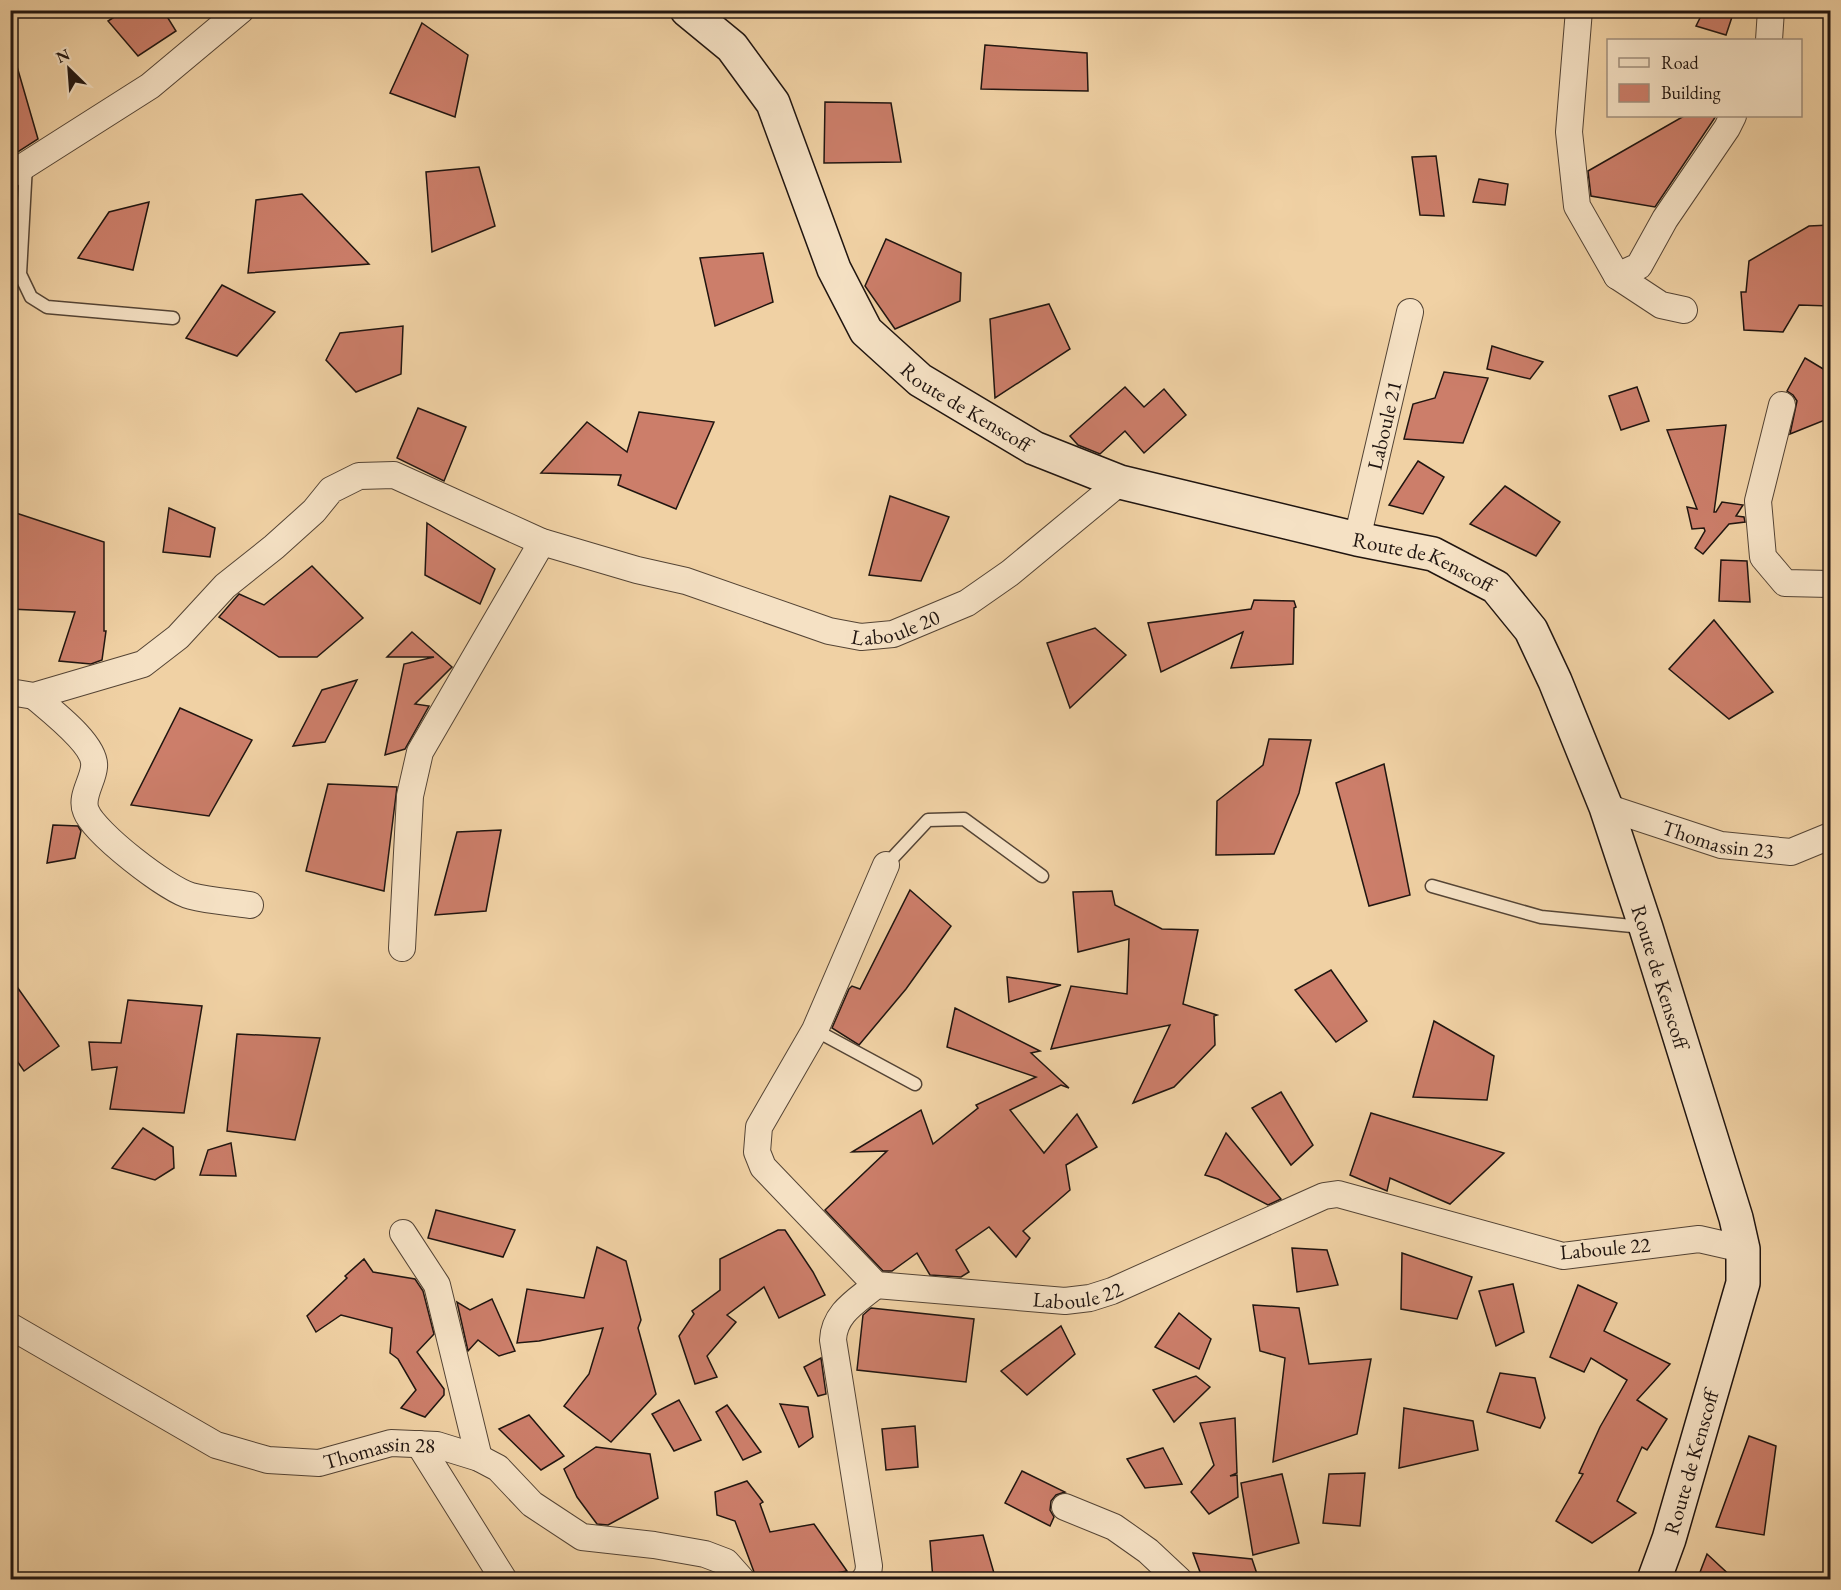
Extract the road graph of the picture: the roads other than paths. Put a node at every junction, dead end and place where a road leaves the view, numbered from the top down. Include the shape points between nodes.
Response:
1 (241, 10) edge
2 (687, 10) edge
3 (1579, 10) edge
4 (1772, 10) edge
5 (1769, 39) edge
6 (1732, 117) edge
7 (18, 170) edge
8 (1617, 276) junction
9 (1684, 310) dead end
10 (1410, 312) dead end
11 (173, 318) dead end
12 (1782, 405) dead end
13 (1120, 482) junction
14 (1357, 539) junction
15 (542, 542) junction
16 (1830, 584) edge
17 (22, 694) edge
18 (1606, 807) junction
19 (1830, 836) edge
20 (886, 865) joint
21 (1042, 876) dead end
22 (1432, 885) dead end
23 (250, 905) dead end
24 (1646, 928) junction
25 (402, 948) dead end
26 (815, 1030) junction
27 (915, 1084) dead end
28 (402, 1233) dead end
29 (1743, 1250) junction
30 (876, 1285) junction
31 (10, 1326) edge
32 (419, 1444) junction
33 (479, 1458) junction
34 (1065, 1507) dead end
35 (504, 1580) edge
36 (742, 1580) edge
37 (864, 1580) edge
38 (1179, 1580) edge
39 (1654, 1580) edge

1 - 7 street via 150,86
2 - 13 main road, Route de Kenscoff via 732,47 773,103 834,269 866,331 920,380 1034,448
3 - 8 street via 1569,132 1577,206
4 - 5 street
6 - 8 street via 1665,219 1640,266
7 - 11 lane via 21,274 31,297 47,307
8 - 9 street via 1661,306
10 - 14 street, Laboule 21
12 - 16 street via 1758,501 1763,557 1785,583
13 - 14 main road, Route de Kenscoff
13 - 15 street, Laboule 20 via 1010,573 967,603 893,634 861,637 829,631 686,581
14 - 18 main road, Route de Kenscoff via 1432,554 1496,586 1531,630
15 - 17 street, Laboule 20 via 394,476 359,476 331,490 314,511 225,586 178,637 143,664
15 - 25 street via 420,752 410,796
17 - 23 street via 83,741 93,756 95,766 84,804 95,827 161,882 189,896
18 - 19 street, Thomassin 23 via 1720,845 1791,852
18 - 24 main road, Route de Kenscoff
20 - 21 lane via 928,820 964,819
20 - 26 street
22 - 24 lane via 1541,917
24 - 29 main road, Route de Kenscoff
26 - 27 lane
26 - 30 street via 759,1127 758,1152 763,1167
28 - 33 street via 437,1285
29 - 30 street, Laboule 22 via 1699,1239 1563,1256 1338,1194 1324,1196 1090,1298 1065,1301
29 - 39 main road, Route de Kenscoff via 1743,1283
30 - 37 street via 838,1318 833,1340 869,1566
31 - 32 street, Thomassin 28 via 216,1445 268,1460 319,1463 391,1443
32 - 33 street, Thomassin 28
32 - 35 street
33 - 36 street, Thomassin 28 via 498,1468 532,1504 582,1537 705,1554 726,1562
34 - 38 street via 1114,1527

